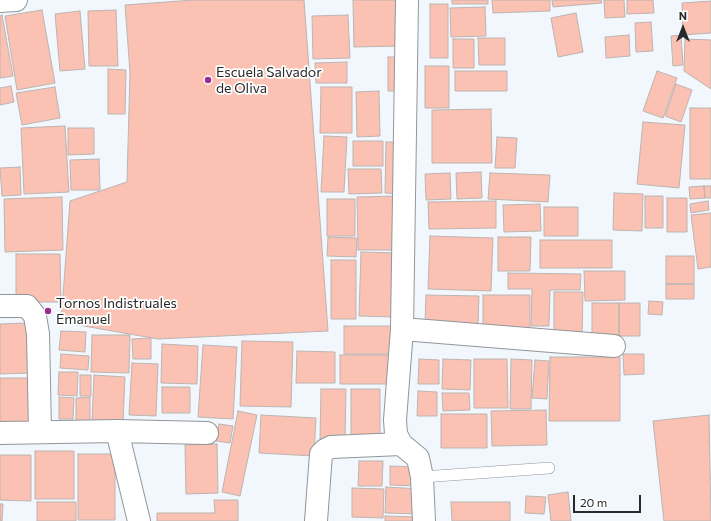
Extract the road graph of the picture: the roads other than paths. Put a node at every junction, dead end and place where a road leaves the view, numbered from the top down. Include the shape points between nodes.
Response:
1 (16, 0) edge
2 (407, 0) edge
3 (0, 1) edge
4 (0, 306) edge
5 (402, 329) junction
6 (614, 346) dead end
7 (117, 431) junction
8 (40, 432) junction
9 (0, 433) edge
10 (207, 433) dead end
11 (401, 444) junction
12 (549, 468) dead end
13 (422, 477) junction
14 (139, 521) edge
15 (316, 521) edge
16 (424, 521) edge

1 - 3 street
2 - 5 street
4 - 8 street via 27,306 35,316 38,334
5 - 6 street
5 - 11 street via 395,420 396,434
7 - 8 street
7 - 10 street
7 - 14 street
8 - 9 street
11 - 13 street via 418,458
11 - 15 street via 330,447 325,450 321,454
12 - 13 lane
13 - 16 street

